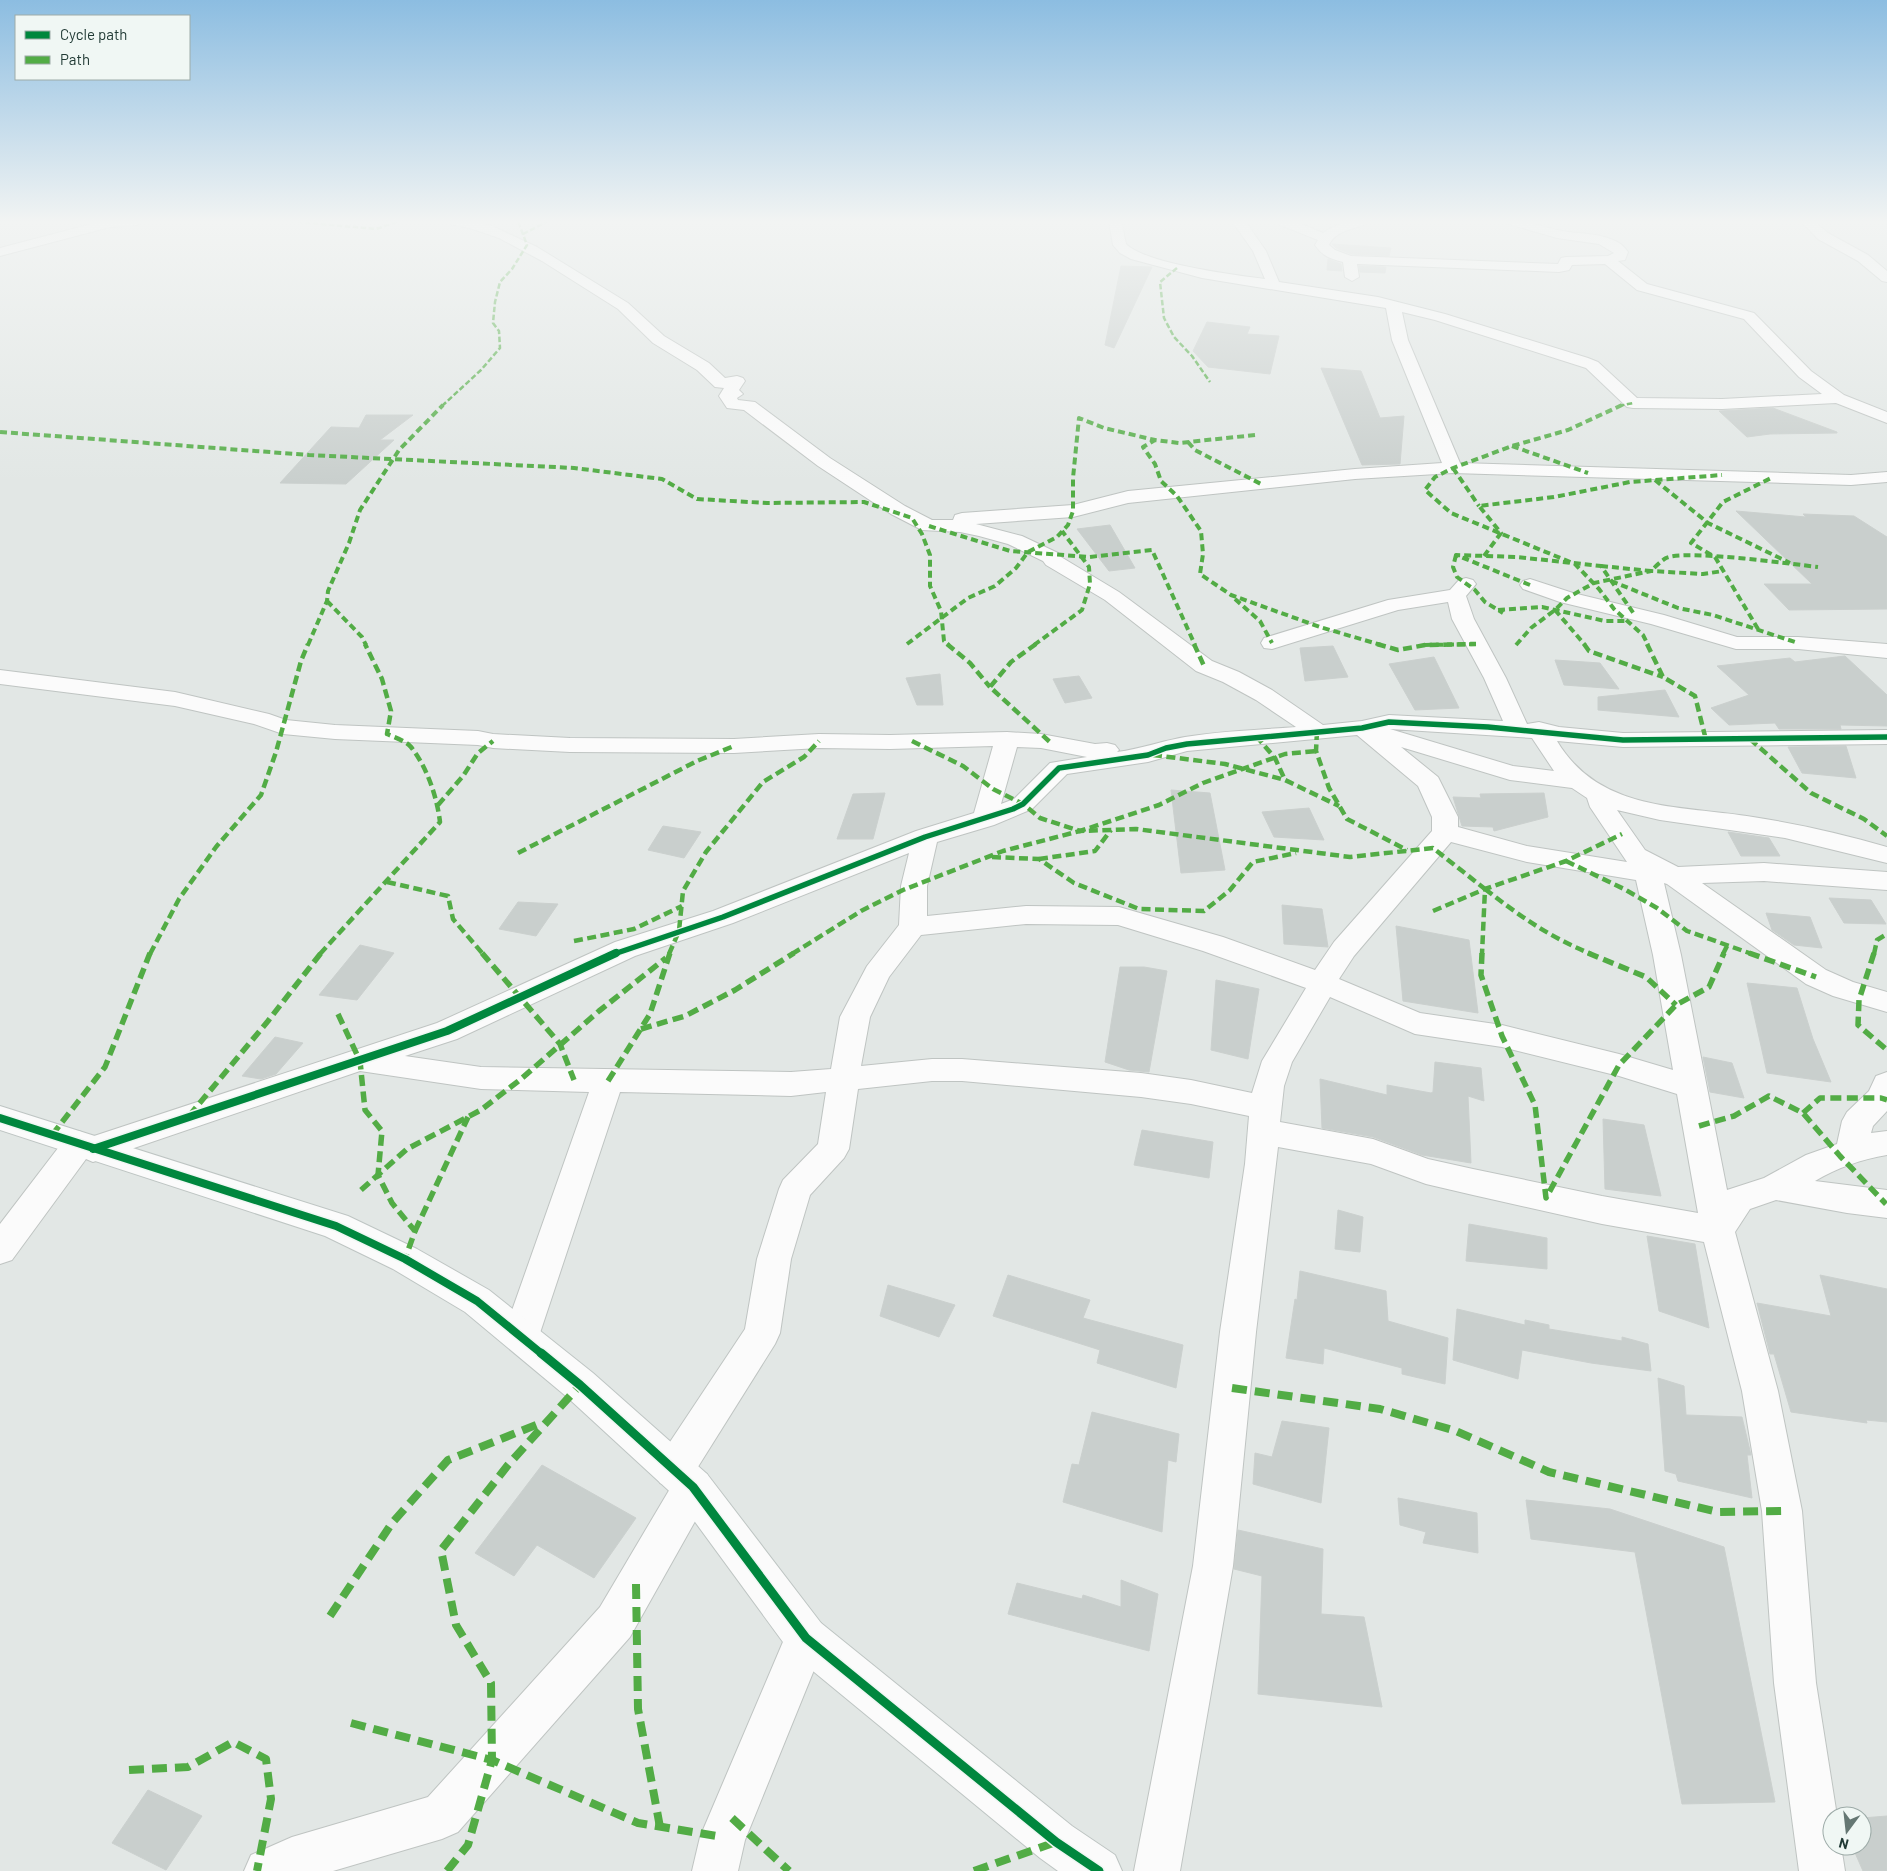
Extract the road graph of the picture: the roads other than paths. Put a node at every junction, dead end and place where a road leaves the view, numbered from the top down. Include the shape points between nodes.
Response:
1 (625, 308) edge
2 (1394, 308) edge
3 (1404, 308) edge
4 (1720, 308) edge
5 (1838, 398) junction
6 (1887, 418) edge
7 (1453, 468) junction
8 (1887, 477) edge
9 (929, 526) junction
10 (1530, 586) dead end
11 (1272, 643) dead end
12 (1887, 651) edge
13 (0, 677) edge
14 (1362, 728) junction
15 (1317, 732) junction
16 (1530, 732) junction
17 (1887, 737) edge
18 (1007, 738) junction
19 (1166, 748) junction
20 (1589, 788) junction
21 (985, 818) junction
22 (1446, 832) junction
23 (925, 837) junction
24 (1887, 855) edge
25 (1653, 868) junction
26 (1887, 881) edge
27 (913, 927) junction
28 (1323, 983) junction
29 (1887, 1002) edge
30 (360, 1061) junction
31 (844, 1078) junction
32 (608, 1081) junction
33 (1887, 1084) edge
34 (1691, 1087) junction
35 (0, 1118) edge
36 (1264, 1119) junction
37 (1887, 1142) edge
38 (86, 1146) junction
39 (1851, 1153) junction
40 (1776, 1187) junction
41 (1887, 1204) edge
42 (13, 1226) edge
43 (1718, 1230) junction
44 (0, 1250) edge
45 (521, 1336) junction
46 (684, 1479) junction
47 (806, 1638) junction
48 (267, 1871) edge
49 (715, 1871) edge
50 (1099, 1871) edge
51 (1158, 1871) edge
52 (1822, 1871) edge

1 - 9 street via 660,341 699,365 721,384 737,381 731,390 734,394 727,396 733,404 749,406 824,462
2 - 7 street via 1400,340
3 - 5 street via 1582,361 1633,403 1722,404
4 - 5 street via 1748,316 1805,374
5 - 6 street
7 - 8 street via 1851,480
7 - 9 street via 1355,474 1128,497 1073,511 972,517
9 - 15 street via 960,526 983,531 1014,540 1051,557 1112,596 1204,666 1264,695
10 - 12 street via 1657,619 1736,644 1798,642
11 - 16 street via 1395,604 1461,589 1463,619 1495,678
13 - 18 street via 107,688 165,698 261,719 283,727 493,742 734,746 819,741
14 - 15 street
14 - 16 street via 1390,722
14 - 20 street via 1510,773
14 - 22 street via 1429,782 1445,817
15 - 19 street
16 - 17 street via 1623,740
16 - 20 street via 1560,765
18 - 19 street via 1095,751
18 - 21 street
19 - 21 street via 1148,755 1059,768 1023,804
20 - 24 street via 1629,806 1825,838
20 - 25 street
21 - 23 street
22 - 25 street via 1527,854 1610,868
22 - 28 street via 1344,949
23 - 27 street via 914,886
23 - 30 street via 723,917 625,949 447,1031
25 - 26 street
25 - 29 street via 1816,977
25 - 34 street
27 - 28 street via 1026,915 1119,916 1213,944
27 - 31 street via 877,973 855,1017
28 - 34 street via 1415,1023 1502,1036
28 - 36 street via 1277,1061
30 - 32 street via 481,1078
30 - 38 street
31 - 32 street via 792,1084
31 - 36 street via 932,1070 972,1071 1141,1086 1191,1092
31 - 46 street via 834,1149 796,1189 774,1260 762,1332
32 - 45 street
33 - 39 street via 1881,1098 1858,1121
34 - 43 street
35 - 38 street
36 - 43 street via 1426,1171 1602,1210
36 - 51 street via 1213,1566
37 - 39 street
38 - 42 street
38 - 45 street via 336,1226 405,1259 477,1301
39 - 40 street via 1817,1164
40 - 41 street
40 - 43 street via 1738,1200
42 - 44 street
43 - 52 street via 1760,1391 1782,1511 1795,1683
45 - 46 street via 573,1378
46 - 47 street
46 - 48 street via 615,1622 442,1816 292,1860
47 - 49 street via 722,1837
47 - 50 street via 1056,1842

